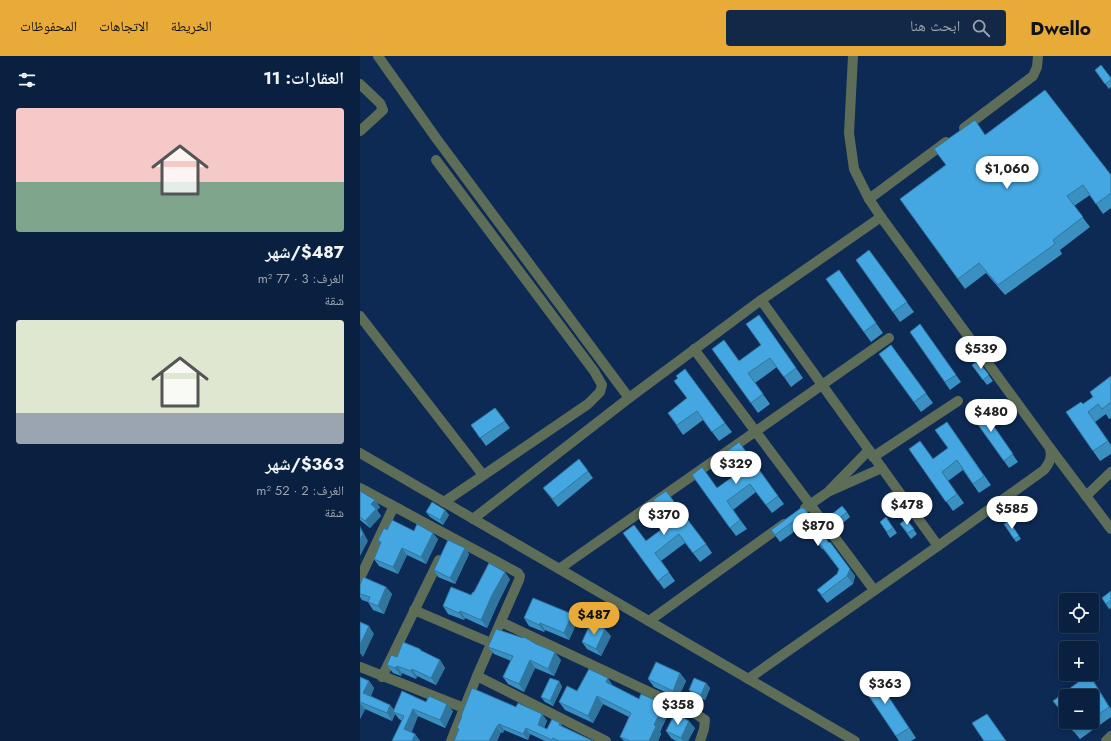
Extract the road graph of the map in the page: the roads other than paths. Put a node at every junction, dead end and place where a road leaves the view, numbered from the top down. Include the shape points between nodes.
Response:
1 (378, 56) edge
2 (853, 56) edge
3 (1038, 56) edge
4 (360, 84) edge
5 (360, 131) edge
6 (436, 160) dead end
7 (869, 199) junction
8 (881, 217) junction
9 (761, 300) junction
10 (360, 316) edge
11 (889, 338) dead end
12 (694, 349) junction
13 (822, 385) junction
14 (629, 398) junction
15 (958, 401) dead end
16 (755, 432) junction
17 (1050, 448) junction
18 (360, 453) edge
19 (871, 453) junction
20 (882, 468) junction
21 (1111, 472) edge
22 (483, 475) junction
23 (360, 488) edge
24 (828, 492) junction
25 (1086, 496) junction
26 (444, 502) junction
27 (810, 504) junction
28 (399, 509) junction
29 (473, 519) junction
30 (1111, 529) edge
31 (447, 544) junction
32 (938, 546) junction
33 (559, 569) junction
34 (360, 578) edge
35 (874, 590) junction
36 (414, 610) junction
37 (649, 621) junction
38 (501, 622) junction
39 (491, 643) junction
40 (360, 667) edge
41 (477, 676) junction
42 (382, 677) junction
43 (748, 678) junction
44 (464, 708) junction
45 (1111, 736) edge
46 (451, 741) edge
47 (606, 741) edge
48 (700, 741) edge
49 (855, 741) edge
50 (1106, 741) edge

1 - 14 street
2 - 7 street via 849,132 854,169
3 - 7 street via 1033,76
4 - 5 street via 380,103 383,110
6 - 22 street via 602,385 600,392 588,404
7 - 8 street
8 - 9 street
8 - 17 street
9 - 12 street
9 - 13 street
10 - 22 street
11 - 13 street
12 - 14 street
12 - 16 street
13 - 16 street
13 - 19 street
14 - 29 street
15 - 19 street
16 - 27 street
16 - 33 street
17 - 25 street
17 - 32 street via 1052,456 1044,470
18 - 26 street
19 - 20 street
19 - 24 street
20 - 24 street
20 - 32 street
21 - 25 street
22 - 26 street
23 - 28 street
24 - 27 street
25 - 30 street
26 - 29 street
27 - 35 street
27 - 37 street
28 - 31 street
28 - 34 street via 392,510
29 - 33 street
31 - 36 street
31 - 38 street via 518,573 519,580
32 - 35 street
33 - 37 street
35 - 43 street
36 - 39 street
36 - 42 street
37 - 43 street
38 - 39 street
38 - 48 street via 696,714 705,720
39 - 41 street
40 - 42 street
41 - 44 street
41 - 47 street
42 - 44 street
43 - 49 street
44 - 46 street
45 - 50 street

